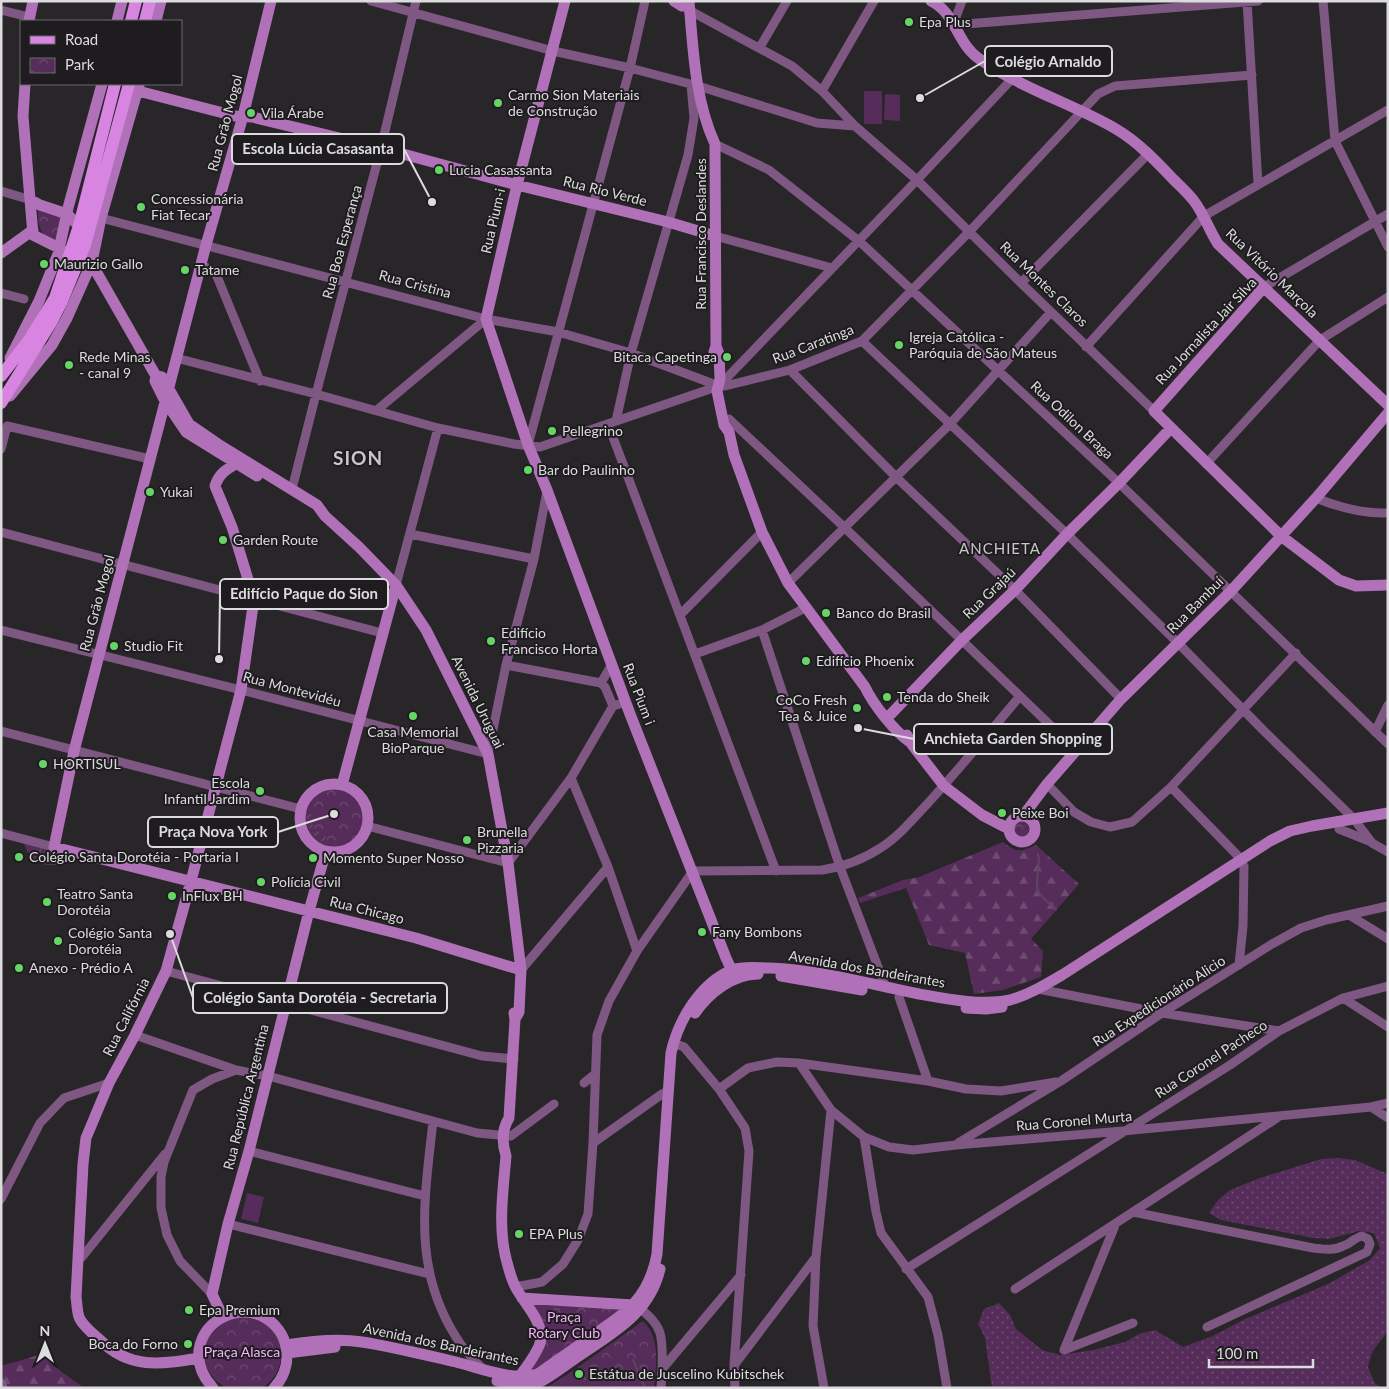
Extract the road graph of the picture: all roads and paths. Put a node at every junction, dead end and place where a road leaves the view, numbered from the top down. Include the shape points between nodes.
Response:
1 (33, 1) edge
2 (122, 1) edge
3 (136, 1) edge
4 (150, 1) edge
5 (161, 1) edge
6 (271, 1) edge
7 (371, 1) edge
8 (416, 1) edge
9 (565, 1) edge
10 (646, 1) edge
11 (787, 1) edge
12 (874, 1) edge
13 (930, 1) edge
14 (962, 1) edge
15 (1258, 1) edge
16 (1323, 1) edge
17 (1247, 2) edge
18 (683, 4) edge
19 (1161, 5) edge
20 (1, 10) edge
21 (413, 12) junction
22 (29, 19) edge
23 (118, 20) edge
24 (131, 20) edge
25 (145, 20) edge
26 (156, 20) edge
27 (953, 25) junction
28 (760, 47) junction
29 (553, 51) junction
30 (630, 68) junction
31 (1252, 75) junction
32 (1011, 80) junction
33 (25, 85) edge
34 (102, 85) edge
35 (125, 85) edge
36 (695, 85) junction
37 (822, 92) junction
38 (840, 110) junction
39 (1388, 110) edge
40 (1083, 112) junction
41 (243, 116) junction
42 (817, 123) junction
43 (856, 126) junction
44 (1335, 141) junction
45 (715, 144) junction
46 (381, 148) junction
47 (1148, 154) junction
48 (917, 180) junction
49 (1258, 184) junction
50 (517, 185) junction
51 (1, 192) edge
52 (592, 204) junction
53 (35, 206) junction
54 (67, 214) junction
55 (1388, 214) edge
56 (1204, 216) junction
57 (101, 218) junction
58 (668, 222) junction
59 (1375, 222) junction
60 (79, 226) junction
61 (969, 232) junction
62 (35, 235) junction
63 (716, 236) junction
64 (859, 240) junction
65 (85, 245) junction
66 (206, 245) junction
67 (59, 246) junction
68 (1388, 247) edge
69 (1, 253) edge
70 (75, 256) junction
71 (92, 262) junction
72 (201, 265) junction
73 (52, 268) junction
74 (832, 268) junction
75 (84, 277) junction
76 (102, 281) junction
77 (346, 282) junction
78 (1021, 283) junction
79 (1264, 287) junction
80 (913, 290) junction
81 (1, 293) edge
82 (1388, 297) edge
83 (24, 299) dead end
84 (1051, 312) junction
85 (486, 319) junction
86 (558, 332) junction
87 (1320, 340) junction
88 (862, 341) junction
89 (1086, 347) junction
90 (631, 353) junction
91 (175, 363) junction
92 (790, 370) junction
93 (1000, 370) junction
94 (1, 376) edge
95 (159, 377) junction
96 (260, 381) junction
97 (719, 386) junction
98 (169, 389) junction
99 (316, 394) junction
100 (165, 401) junction
101 (1, 404) edge
102 (1388, 405) edge
103 (378, 410) junction
104 (1154, 411) junction
105 (1388, 413) edge
106 (729, 420) junction
107 (612, 422) junction
108 (950, 424) junction
109 (438, 428) junction
110 (1171, 428) junction
111 (743, 431) junction
112 (729, 432) junction
113 (529, 437) junction
114 (1, 449) edge
115 (222, 451) junction
116 (150, 459) junction
117 (236, 464) junction
118 (1206, 464) junction
119 (224, 470) junction
120 (897, 478) junction
121 (1119, 483) junction
122 (292, 489) junction
123 (547, 490) junction
124 (1316, 498) junction
125 (1388, 513) edge
126 (325, 516) junction
127 (559, 520) junction
128 (540, 526) junction
129 (845, 528) junction
130 (1, 532) edge
131 (762, 532) junction
132 (410, 534) junction
133 (1067, 534) junction
134 (1281, 536) junction
135 (534, 559) junction
136 (123, 564) junction
137 (788, 583) junction
138 (1388, 585) edge
139 (396, 586) junction
140 (1015, 590) junction
141 (1231, 591) junction
142 (254, 599) junction
143 (806, 607) junction
144 (680, 616) junction
145 (1, 630) edge
146 (762, 630) junction
147 (382, 633) junction
148 (962, 640) junction
149 (1178, 643) junction
150 (1296, 653) junction
151 (99, 654) junction
152 (695, 654) junction
153 (612, 664) junction
154 (506, 665) junction
155 (601, 683) junction
156 (865, 687) junction
157 (241, 690) junction
158 (1020, 696) junction
159 (1121, 700) junction
160 (626, 702) junction
161 (1388, 705) edge
162 (613, 706) junction
163 (1242, 709) junction
164 (630, 714) junction
165 (891, 714) junction
166 (360, 721) junction
167 (1, 731) edge
168 (1374, 732) junction
169 (910, 742) junction
170 (1388, 744) edge
171 (1076, 750) junction
172 (74, 751) junction
173 (488, 754) junction
174 (571, 778) junction
175 (1047, 784) junction
176 (342, 785) junction
177 (216, 786) junction
178 (944, 786) junction
179 (1171, 787) junction
180 (301, 809) junction
181 (1388, 813) edge
182 (1388, 820) edge
183 (1015, 822) joint
184 (1356, 823) junction
185 (367, 826) junction
186 (1339, 829) junction
187 (1, 833) edge
188 (1372, 843) junction
189 (54, 847) junction
190 (326, 851) junction
191 (1388, 852) edge
192 (1243, 862) junction
193 (508, 863) junction
194 (608, 867) junction
195 (840, 867) junction
196 (693, 871) junction
197 (776, 871) junction
198 (191, 881) junction
199 (1388, 906) edge
200 (309, 911) junction
201 (1349, 915) junction
202 (1388, 939) edge
203 (637, 951) junction
204 (1239, 965) junction
205 (166, 970) junction
206 (521, 970) junction
207 (737, 972) junction
208 (1388, 986) edge
209 (886, 988) junction
210 (1043, 990) junction
211 (899, 997) junction
212 (1343, 998) junction
213 (285, 1003) junction
214 (1162, 1013) junction
215 (1388, 1027) edge
216 (1279, 1031) junction
217 (135, 1035) junction
218 (677, 1044) junction
219 (514, 1059) junction
220 (799, 1063) junction
221 (236, 1070) junction
222 (594, 1074) junction
223 (268, 1076) junction
224 (928, 1081) junction
225 (1061, 1081) junction
226 (109, 1083) junction
227 (584, 1083) dead end
228 (719, 1089) junction
229 (669, 1091) junction
230 (1388, 1103) edge
231 (554, 1104) dead end
232 (674, 1107) junction
233 (1371, 1107) junction
234 (831, 1110) junction
235 (1283, 1115) junction
236 (1388, 1118) edge
237 (433, 1121) junction
238 (1123, 1131) junction
239 (507, 1136) junction
240 (864, 1138) junction
241 (593, 1143) junction
242 (956, 1145) junction
243 (170, 1149) junction
244 (249, 1151) junction
245 (425, 1196) junction
246 (1, 1199) edge
247 (1133, 1212) junction
248 (1116, 1223) junction
249 (228, 1224) junction
250 (1343, 1247) junction
251 (1356, 1256) junction
252 (816, 1257) junction
253 (79, 1258) junction
254 (906, 1269) junction
255 (429, 1274) junction
256 (741, 1275) junction
257 (515, 1287) junction
258 (1015, 1289) dead end
259 (212, 1294) junction
260 (522, 1298) junction
261 (637, 1307) junction
262 (224, 1317) junction
263 (1133, 1324) dead end
264 (1207, 1327) dead end
265 (463, 1347) junction
266 (287, 1349) junction
267 (199, 1358) junction
268 (462, 1364) junction
269 (734, 1365) junction
270 (662, 1368) junction
271 (483, 1369) junction
272 (1, 1383) edge
273 (515, 1383) edge
274 (3, 1388) edge
275 (213, 1388) edge
276 (274, 1388) edge
277 (661, 1388) edge
278 (735, 1388) edge
279 (824, 1388) edge
280 (947, 1388) edge

1 - 22 street
2 - 23 street
3 - 24 main road
4 - 25 main road
5 - 26 street
6 - 41 street, Rua Grão Mogol
7 - 21 street
8 - 21 street, Rua Boa Esperança
9 - 29 street, Rua Pium-i
10 - 30 street
11 - 28 street
12 - 37 street
13 - 27 street, Rua Vitório Marçola via 947,14
14 - 27 street
15 - 17 street
16 - 44 street
17 - 19 street
17 - 31 street
18 - 28 street, Rua Montes Claros
18 - 36 street, Rua Francisco Deslandes
19 - 27 street
20 - 22 street
21 - 29 street
21 - 46 street, Rua Boa Esperança
27 - 32 street, Rua Vitório Marçola via 976,57
28 - 37 street, Rua Montes Claros via 792,66
29 - 30 street
29 - 50 street, Rua Pium-i
30 - 36 street
30 - 52 street
31 - 40 street, Rua Caratinga via 1116,86 1098,94
31 - 49 street
32 - 40 street, Rua Vitório Marçola
32 - 48 street
33 - 53 street via 23,116
34 - 54 street
35 - 41 street, Rua Rio Verde
35 - 57 street
35 - 60 main road
35 - 65 main road
36 - 42 street
36 - 45 street, Rua Francisco Deslandes via 699,117
36 - 58 street via 688,155
37 - 38 street, Rua Montes Claros
38 - 42 street via 833,119
38 - 43 street, Rua Montes Claros
39 - 44 street
40 - 47 street, Rua Vitório Marçola via 1118,130
40 - 61 street, Rua Caratinga
41 - 46 street, Rua Rio Verde
41 - 66 street, Rua Grão Mogol
42 - 43 street
43 - 48 street, Rua Montes Claros
44 - 49 street
44 - 59 street
45 - 63 street, Rua Francisco Deslandes
45 - 64 street, Rua Odilon Braga via 769,170
46 - 50 street, Rua Rio Verde
46 - 77 street, Rua Boa Esperança
47 - 56 street, Rua Vitório Marçola via 1193,199
47 - 78 street
48 - 61 street, Rua Montes Claros
48 - 64 street
49 - 56 street
50 - 52 street, Rua Rio Verde
50 - 85 street, Rua Pium-i
51 - 53 street
52 - 58 street, Rua Rio Verde
52 - 86 street
53 - 54 street
53 - 62 street
54 - 60 street
54 - 67 street
55 - 59 street, Rua Jornalista Jair Silva
56 - 79 street, Rua Vitório Marçola via 1218,244
56 - 89 street
57 - 66 street, Rua Cristina
57 - 71 street
58 - 63 street, Rua Rio Verde
58 - 90 street
59 - 68 street
59 - 79 street, Rua Jornalista Jair Silva
60 - 65 street, Avenida Uruguai
60 - 70 main road
61 - 78 street, Rua Montes Claros
61 - 80 street, Rua Caratinga
62 - 67 street
62 - 69 street
62 - 73 street via 47,251
63 - 74 street, Rua Rio Verde
63 - 97 street, Rua Francisco Deslandes via 714,354 715,380
64 - 74 street
64 - 80 street, Rua Odilon Braga
65 - 70 main road
65 - 71 street, Avenida Uruguai
66 - 72 street, Rua Grão Mogol
66 - 77 street, Rua Cristina
67 - 70 street
67 - 73 street
70 - 71 street
70 - 94 main road via 44,317
70 - 101 main road via 62,301 52,321
71 - 75 street
71 - 76 street, Avenida Uruguai
72 - 91 street, Rua Grão Mogol
72 - 96 street via 216,274
73 - 94 street
74 - 97 street
75 - 76 street via 90,274
75 - 101 street via 52,344
76 - 95 street, Avenida Uruguai
77 - 85 street, Rua Cristina
77 - 99 street, Rua Boa Esperança
78 - 84 street, Rua Montes Claros
79 - 87 street, Rua Vitório Marçola
79 - 104 street, Rua Jornalista Jair Silva
80 - 88 street, Rua Caratinga
80 - 93 street, Rua Odilon Braga
81 - 83 street
82 - 87 street
84 - 89 street, Rua Montes Claros
84 - 93 street
85 - 86 street, Rua Cristina
85 - 103 street
85 - 113 street
86 - 90 street, Rua Cristina
86 - 113 street
87 - 102 street, Rua Vitório Marçola
87 - 118 street
88 - 92 street, Rua Caratinga
88 - 108 street
89 - 104 street, Rua Montes Claros
90 - 97 street, Rua Cristina
90 - 107 street
91 - 95 street via 167,375
91 - 96 street, Rua Caratinga
91 - 98 street, Rua Grão Mogol
92 - 97 street, Rua Caratinga
92 - 120 street
93 - 108 street
93 - 121 street, Rua Odilon Braga
95 - 98 street, Avenida Uruguai
95 - 100 street, Avenida Uruguai via 155,381
96 - 99 street, Rua Caratinga
97 - 106 street, Rua Francisco Deslandes via 723,389
97 - 107 street, Rua Caratinga
97 - 112 street, Rua Francisco Deslandes via 717,391 724,425
98 - 100 street, Rua Grão Mogol
98 - 115 street, Avenida Uruguai via 189,424
99 - 103 street, Rua Caratinga
99 - 122 street, Rua Boa Esperança
100 - 115 street, Avenida Uruguai via 186,432
100 - 116 street, Rua Grão Mogol
103 - 109 street, Rua Caratinga
104 - 110 street, Rua Montes Claros
105 - 124 street, Rua Bambuí
106 - 111 street
106 - 112 street, Rua Francisco Deslandes
107 - 113 street, Rua Caratinga via 540,447
107 - 144 street
108 - 120 street
108 - 133 street
109 - 113 street, Rua Caratinga via 514,444
109 - 132 street
110 - 118 street, Rua Montes Claros
110 - 121 street, Rua Grajaú
111 - 112 street
111 - 129 street
112 - 131 street, Rua Francisco Deslandes
113 - 123 street, Rua Pium i
114 - 116 street via 7,426
115 - 117 street, Avenida Uruguai
115 - 119 street
115 - 122 street, Avenida Uruguai
116 - 136 street, Rua Grão Mogol
117 - 119 street
117 - 126 street, Avenida Uruguai
118 - 134 street, Rua Montes Claros
119 - 142 street, Rua Califórnia via 214,486 232,526
120 - 129 street
120 - 140 street
121 - 133 street, Rua Grajaú
121 - 141 street, Rua Odilon Braga
122 - 126 street, Avenida Uruguai via 317,505
123 - 127 street, Rua Pium i
123 - 128 street
124 - 125 street via 1338,507
124 - 134 street, Rua Bambuí
126 - 139 street, Avenida Uruguai
127 - 128 street via 547,520
127 - 153 street, Rua Pium i
128 - 135 street
129 - 137 street
129 - 148 street
130 - 136 street
131 - 137 street, Rua Francisco Deslandes
131 - 144 street
132 - 135 street
132 - 139 street
133 - 140 street, Rua Grajaú
133 - 149 street
134 - 138 street, Rua Montes Claros via 1339,580 1356,586
134 - 141 street, Rua Bambuí
135 - 154 street
136 - 142 street
136 - 151 street, Rua Grão Mogol
137 - 143 street, Rua Francisco Deslandes
139 - 147 street
139 - 173 street, Avenida Uruguai via 426,630
140 - 148 street, Rua Grajaú
140 - 159 street
141 - 149 street, Rua Bambuí
141 - 150 street, Rua Odilon Braga
142 - 147 street
142 - 157 street, Rua Califórnia
143 - 146 street
143 - 156 street, Rua Francisco Deslandes
144 - 152 street
145 - 151 street, Rua Montevidéu
146 - 152 street
146 - 195 street
147 - 166 street
148 - 158 street
148 - 165 street, Rua Grajaú
149 - 159 street, Rua Bambuí
149 - 163 street
150 - 163 street
150 - 168 street, Rua Odilon Braga
151 - 157 street, Rua Montevidéu
151 - 172 street, Rua Grão Mogol
152 - 197 street
153 - 155 street
153 - 160 street, Rua Pium i
154 - 155 street
154 - 173 street
155 - 162 street
156 - 165 street, Rua Francisco Deslandes
156 - 169 street, Rua Francisco Deslandes
157 - 166 street, Rua Montevidéu
157 - 177 street, Rua Califórnia
158 - 171 street
158 - 178 street
159 - 171 street, Rua Bambuí
160 - 162 street
160 - 164 street, Rua Pium i
161 - 168 street
162 - 164 street
162 - 174 street
163 - 179 street
163 - 184 street
164 - 196 street, Rua Pium i
165 - 169 street, Rua Francisco Deslandes
166 - 173 street, Rua Montevidéu
166 - 176 street
167 - 172 street
168 - 170 street, Rua Odilon Braga
169 - 178 street, Rua Francisco Deslandes
171 - 175 street, Rua Bambuí
172 - 177 street
172 - 189 street, Rua Grão Mogol
173 - 193 street, Avenida Uruguai
174 - 193 street
174 - 194 street
175 - 179 street via 1074,812 1091,822 1110,827 1132,822
175 - 183 street, Rua Bambuí
176 - 180 street via 322,786 313,792
176 - 185 street via 363,799 367,807
177 - 180 street
177 - 198 street, Rua Califórnia
178 - 183 street, Rua Francisco Deslandes via 982,815
178 - 195 street via 902,832 882,847
179 - 192 street
180 - 190 street via 304,835
181 - 184 street, Avenida dos Bandeirantes
182 - 184 street, Avenida dos Bandeirantes
184 - 186 street, Avenida dos Bandeirantes
184 - 188 street
184 - 192 street, Avenida dos Bandeirantes via 1290,831 1270,841
185 - 190 street via 352,847
185 - 193 street
186 - 188 street
186 - 192 street, Avenida dos Bandeirantes via 1291,839
187 - 189 street, Rua Chicago
188 - 191 street
189 - 198 street, Rua Chicago
190 - 200 street, Rua República Argentina
192 - 204 street
192 - 210 street, Avenida dos Bandeirantes
193 - 206 street, Avenida Uruguai
194 - 203 street
194 - 206 street
195 - 197 street
195 - 209 street
196 - 197 street
196 - 203 street
196 - 207 street, Rua Pium i via 724,952
198 - 200 street, Rua Chicago
198 - 205 street, Rua Califórnia
199 - 201 street, Rua Expedicionário Alicio
200 - 206 street, Rua Chicago via 416,938
200 - 213 street, Rua República Argentina
201 - 202 street
201 - 204 street, Rua Expedicionário Alicio via 1300,928
203 - 222 street via 609,1001 597,1035
204 - 214 street, Rua Expedicionário Alicio
205 - 213 street
205 - 217 street, Rua Califórnia
206 - 219 street, Avenida Uruguai via 514,980
207 - 209 street, Avenida dos Bandeirantes via 783,969
207 - 211 street, Avenida dos Bandeirantes
207 - 218 street, Avenida dos Bandeirantes via 718,978 700,993 677,1031
208 - 212 street, Rua Coronel Pacheco
209 - 210 street, Avenida dos Bandeirantes via 971,1002 1010,1000
210 - 211 street, Avenida dos Bandeirantes via 1025,1002 986,1009
210 - 214 street
211 - 224 street
212 - 215 street
212 - 216 street, Rua Coronel Pacheco
213 - 219 street via 482,1056
213 - 223 street, Rua República Argentina
214 - 216 street
214 - 225 street, Rua Expedicionário Alicio
216 - 238 street, Rua Coronel Pacheco
217 - 221 street
217 - 226 street, Rua Califórnia
218 - 228 street
218 - 229 street, Avenida dos Bandeirantes
218 - 232 street, Avenida dos Bandeirantes
219 - 239 street, Avenida Uruguai via 509,1118 505,1125
220 - 224 street
220 - 228 street via 777,1062 748,1068
220 - 234 street, Rua Coronel Murta
221 - 223 street
221 - 243 street via 193,1090
222 - 227 street
222 - 241 street
223 - 237 street
223 - 244 street, Rua República Argentina
224 - 225 street via 966,1089 1001,1091
225 - 242 street, Rua Expedicionário Alicio
226 - 246 street via 64,1098 40,1123
226 - 253 street, Rua Califórnia via 86,1138
228 - 256 street via 745,1128 749,1151
229 - 232 street
229 - 241 street
229 - 261 street, Avenida dos Bandeirantes via 657,1254
230 - 233 street, Rua Coronel Murta
231 - 239 street
232 - 261 street, Avenida dos Bandeirantes via 662,1261 651,1295
233 - 235 street, Rua Coronel Murta
233 - 236 street
234 - 240 street, Rua Coronel Murta
234 - 252 street
235 - 238 street, Rua Coronel Murta
235 - 247 street
237 - 239 street via 477,1133
237 - 245 street
238 - 242 street, Rua Coronel Murta
238 - 254 street, Rua Coronel Pacheco
239 - 257 street, Avenida Uruguai via 503,1147 506,1156 502,1239
240 - 242 street, Rua Coronel Murta via 889,1147 913,1150
240 - 254 street via 880,1233
241 - 257 street via 588,1214 578,1240 563,1264 542,1282
243 - 253 street
243 - 259 street via 164,1162 160,1192 167,1235 180,1261
244 - 245 street
244 - 249 street, Rua República Argentina
245 - 255 street via 424,1234
247 - 248 street
247 - 250 street via 1313,1248
248 - 258 street
248 - 263 street via 1064,1350
249 - 255 street
249 - 259 street, Rua República Argentina
250 - 251 street
250 - 251 street via 1356,1237 1368,1239 1370,1244 1366,1252
251 - 264 street
252 - 269 street
252 - 279 street via 813,1326
253 - 267 street, Rua Califórnia via 76,1297 80,1318 110,1350 131,1361 146,1363
254 - 280 street via 928,1296
255 - 265 street via 441,1309
256 - 269 street
256 - 270 street
257 - 260 street, Avenida Uruguai
259 - 262 street
260 - 261 street
260 - 273 street, Avenida Uruguai via 540,1326 541,1338 539,1347
261 - 270 street via 652,1318 660,1333
261 - 273 street, Avenida dos Bandeirantes via 538,1374
262 - 266 street via 249,1312 261,1316 281,1333
262 - 267 street via 205,1334
265 - 268 street via 466,1355
265 - 271 street
266 - 268 street, Avenida dos Bandeirantes via 318,1341 361,1341
266 - 273 street, Avenida dos Bandeirantes via 360,1347
266 - 276 street via 284,1373
267 - 275 street via 201,1370
268 - 271 street, Avenida dos Bandeirantes
269 - 278 street
270 - 277 street
271 - 273 street, Avenida dos Bandeirantes
272 - 274 street

